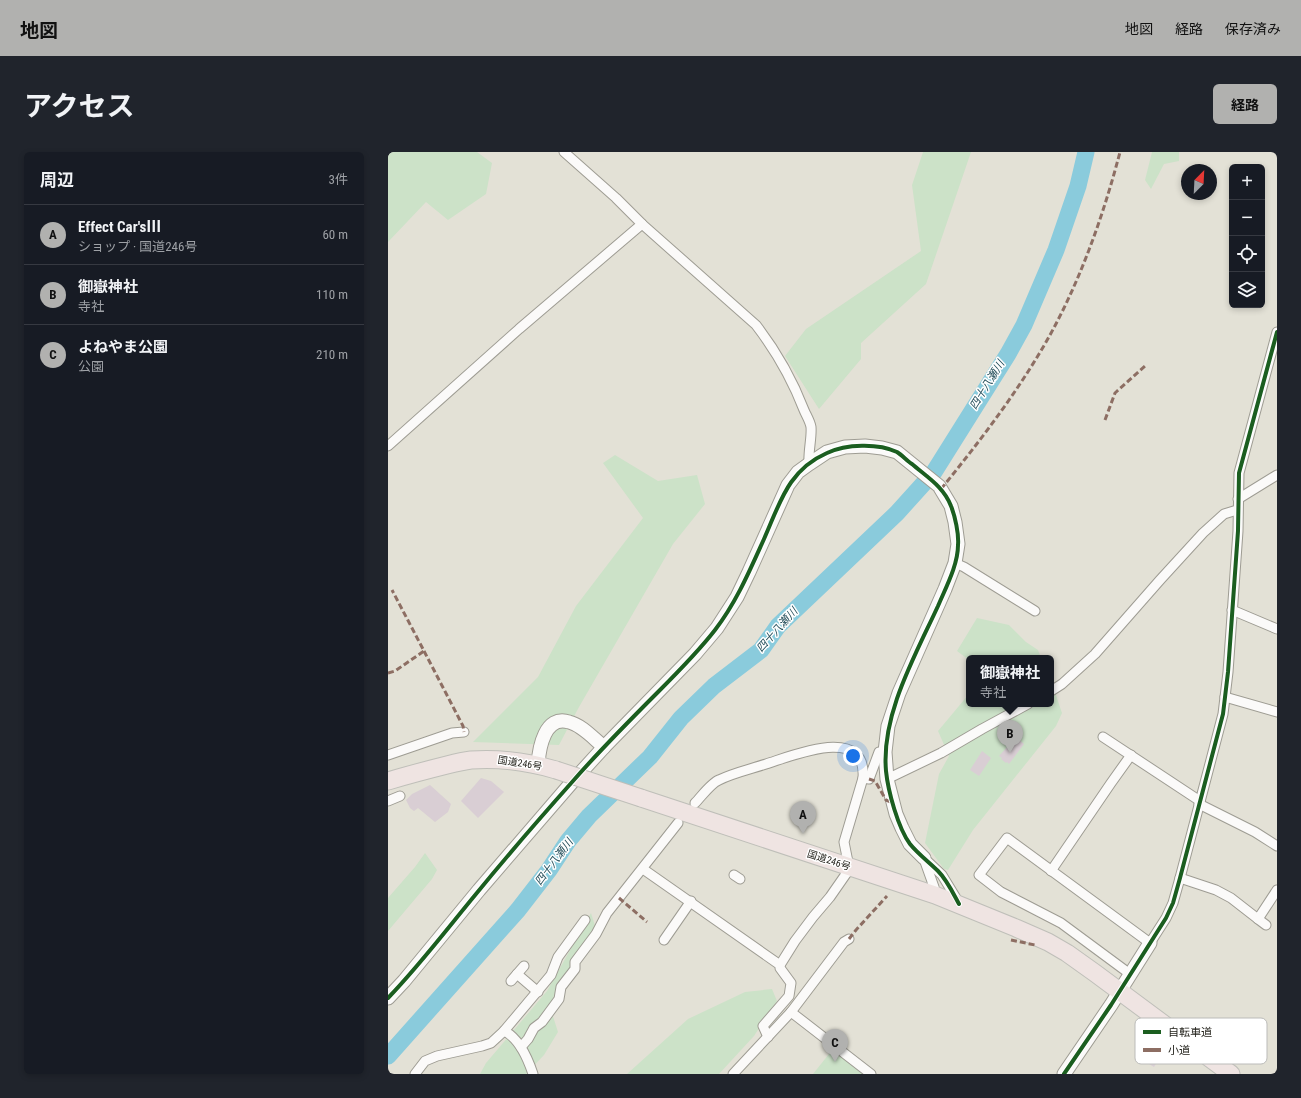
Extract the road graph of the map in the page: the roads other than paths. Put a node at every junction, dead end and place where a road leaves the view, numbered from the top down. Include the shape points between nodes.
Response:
1 (564, 152) edge
2 (642, 224) junction
3 (1277, 332) edge
4 (388, 446) edge
5 (809, 464) junction
6 (1277, 475) edge
7 (1238, 499) junction
8 (1237, 510) junction
9 (955, 563) junction
10 (1232, 610) junction
11 (1035, 611) dead end
12 (1277, 628) edge
13 (1054, 689) edge
14 (1225, 697) junction
15 (1022, 707) edge
16 (1277, 712) edge
17 (464, 732) dead end
18 (1103, 737) dead end
19 (604, 747) junction
20 (884, 752) junction
21 (388, 755) edge
22 (1131, 755) junction
23 (538, 765) junction
24 (863, 778) junction
25 (887, 779) junction
26 (388, 781) edge
27 (400, 796) dead end
28 (388, 801) edge
29 (695, 803) dead end
30 (1200, 803) junction
31 (678, 823) dead end
32 (1277, 846) edge
33 (924, 858) junction
34 (849, 867) junction
35 (643, 869) junction
36 (1051, 871) junction
37 (1180, 878) junction
38 (1277, 890) edge
39 (935, 895) junction
40 (691, 901) junction
41 (959, 904) junction
42 (1258, 919) junction
43 (585, 920) dead end
44 (1266, 926) dead end
45 (849, 939) dead end
46 (664, 940) dead end
47 (1150, 943) junction
48 (780, 965) junction
49 (524, 966) dead end
50 (1130, 974) junction
51 (538, 992) junction
52 (1120, 992) junction
53 (388, 998) edge
54 (791, 1012) junction
55 (1154, 1018) edge
56 (504, 1031) junction
57 (768, 1037) junction
58 (520, 1047) junction
59 (1214, 1064) edge
60 (1224, 1072) edge
61 (415, 1074) edge
62 (533, 1074) edge
63 (733, 1074) edge
64 (871, 1074) edge
65 (1064, 1074) edge

1 - 2 street
2 - 4 street via 450,389
2 - 5 street via 756,325 770,342 797,392 811,427
3 - 7 street via 1239,473
5 - 9 street via 827,452 845,447 865,446 897,452 939,486 951,506 958,544
5 - 19 street via 798,472 788,485 749,572 717,628
6 - 7 street
7 - 8 street
8 - 10 street via 1238,531
8 - 13 street via 1224,514 1203,533 1095,654
9 - 11 street
9 - 20 street via 899,693 888,726
10 - 12 street
10 - 14 street
14 - 16 street
14 - 30 street
15 - 25 street via 941,753
17 - 21 street via 452,733
18 - 22 street
19 - 23 street via 568,721 556,722 549,727 544,736
19 - 53 street
20 - 24 street via 880,752 869,779
20 - 25 street
22 - 30 street
22 - 36 street
23 - 26 highway, 国道246号 via 493,759 470,760
23 - 34 highway, 国道246号, bridge
24 - 29 street via 864,768 859,757 852,751 842,746 813,749 718,780
24 - 34 street via 844,842
25 - 33 street via 902,828 910,844
27 - 28 street
30 - 32 street
30 - 37 street
31 - 35 street
33 - 39 street
33 - 41 street via 942,875
34 - 39 highway, 国道246号
34 - 48 street
35 - 40 street
35 - 58 street via 607,914 575,962 576,968 561,988 560,999
36 - 47 street
36 - 50 street via 1007,838 979,875 1001,892 1061,923
37 - 42 street via 1216,890
37 - 47 street via 1173,903
38 - 42 street
39 - 41 highway, 国道246号
40 - 46 street
40 - 48 street
41 - 52 highway, 国道246号 via 1048,942
42 - 44 street
43 - 51 street via 558,957 551,975
45 - 54 street via 844,942
47 - 50 street
48 - 57 street via 790,983 789,996 763,1026
49 - 51 street via 514,977
50 - 52 street
51 - 56 street
52 - 55 highway, 国道246号
52 - 65 street
54 - 57 street
54 - 64 street
56 - 58 street via 509,1033
56 - 61 street via 491,1043 425,1061
57 - 63 street
58 - 62 street via 529,1061
59 - 60 highway, 国道246号

